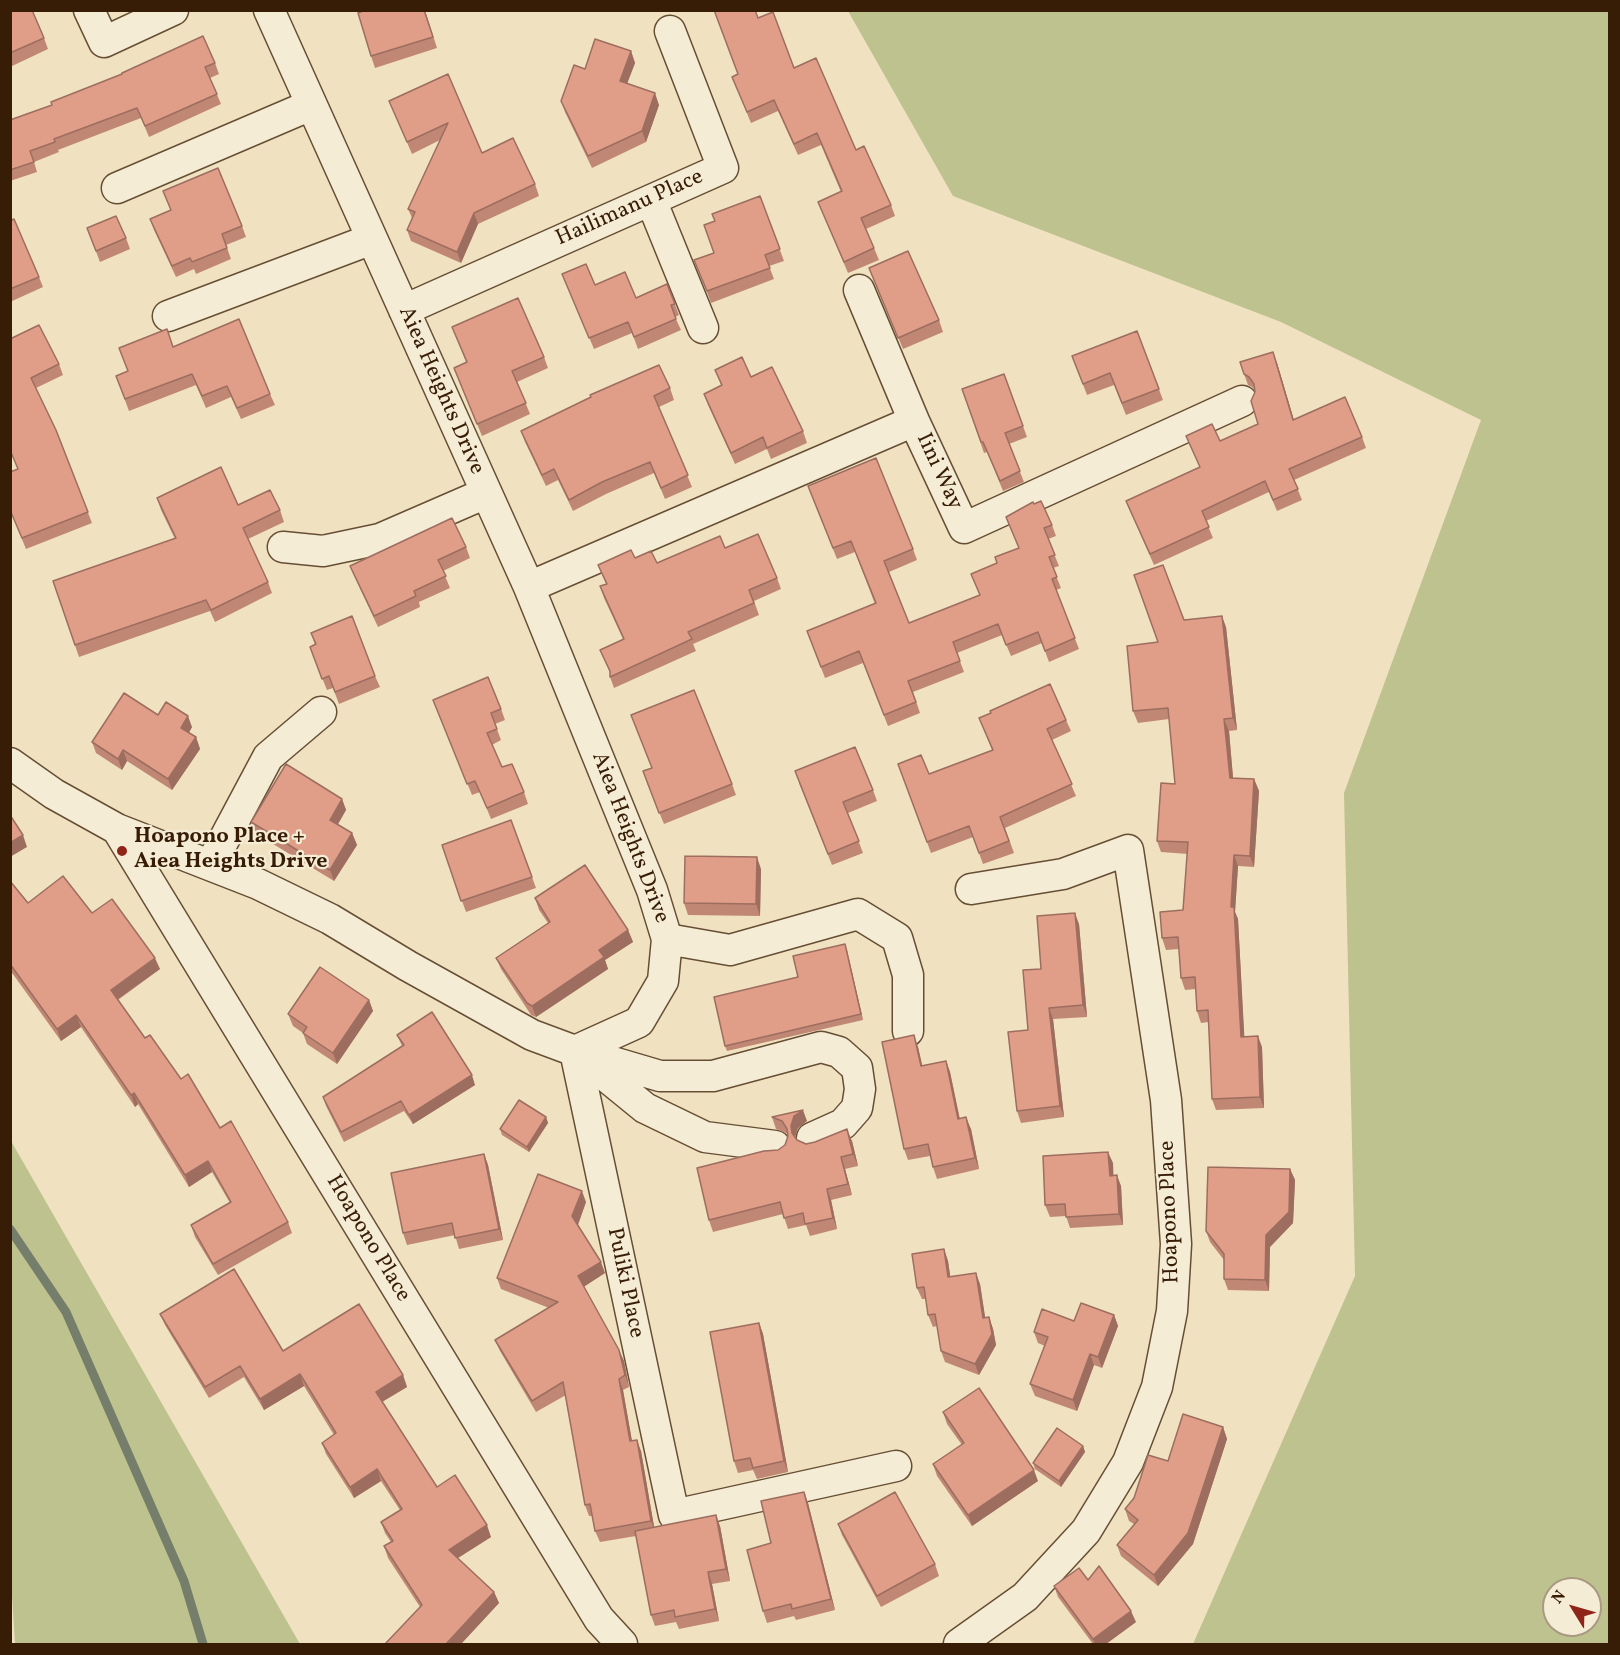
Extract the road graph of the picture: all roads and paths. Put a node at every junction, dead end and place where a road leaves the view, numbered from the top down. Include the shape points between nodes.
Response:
1 (89, 10) edge
2 (172, 10) edge
3 (269, 10) edge
4 (670, 31) dead end
5 (311, 105) junction
6 (117, 188) dead end
7 (651, 200) junction
8 (372, 239) junction
9 (858, 290) dead end
10 (404, 310) junction
11 (168, 316) dead end
12 (704, 328) dead end
13 (1242, 401) dead end
14 (914, 421) junction
15 (486, 493) junction
16 (283, 547) dead end
17 (529, 588) junction
18 (321, 712) dead end
19 (10, 763) edge
20 (117, 829) junction
21 (211, 864) junction
22 (971, 889) dead end
23 (667, 939) junction
24 (908, 1031) dead end
25 (575, 1051) junction
26 (812, 1138) dead end
27 (775, 1146) dead end
28 (896, 1466) dead end
29 (622, 1644) edge
30 (959, 1644) edge

1 - 2 street via 104,42
3 - 5 street, Aiea Heights Drive
4 - 7 street, Hailimanu Place via 723,168
5 - 6 street
5 - 8 street, Aiea Heights Drive
7 - 10 street, Hailimanu Place
7 - 12 street
8 - 10 street, Aiea Heights Drive
8 - 11 street
9 - 14 street
10 - 15 street, Aiea Heights Drive
13 - 14 street, Iini Way via 964,528
14 - 17 street, Iini Way
15 - 16 street via 380,539 323,551
15 - 17 street, Aiea Heights Drive
17 - 23 street, Aiea Heights Drive via 652,890
18 - 21 street via 268,757
19 - 20 street via 54,794
20 - 21 street
20 - 29 street, Hoapono Place via 599,1619
21 - 25 street via 330,919 532,1035
22 - 30 street, Hoapono Place via 1063,874 1128,850 1166,1100 1176,1244 1172,1311 1157,1387 1128,1462 1086,1531 1025,1597
23 - 24 street via 730,950 858,914 897,938 908,975
23 - 25 street, Aiea Heights Drive via 663,981 639,1022
25 - 26 street via 660,1077 713,1076 822,1047 839,1052 857,1068 857,1108 843,1124
25 - 27 street via 645,1108 705,1137
25 - 28 street, Puliki Place via 674,1515

